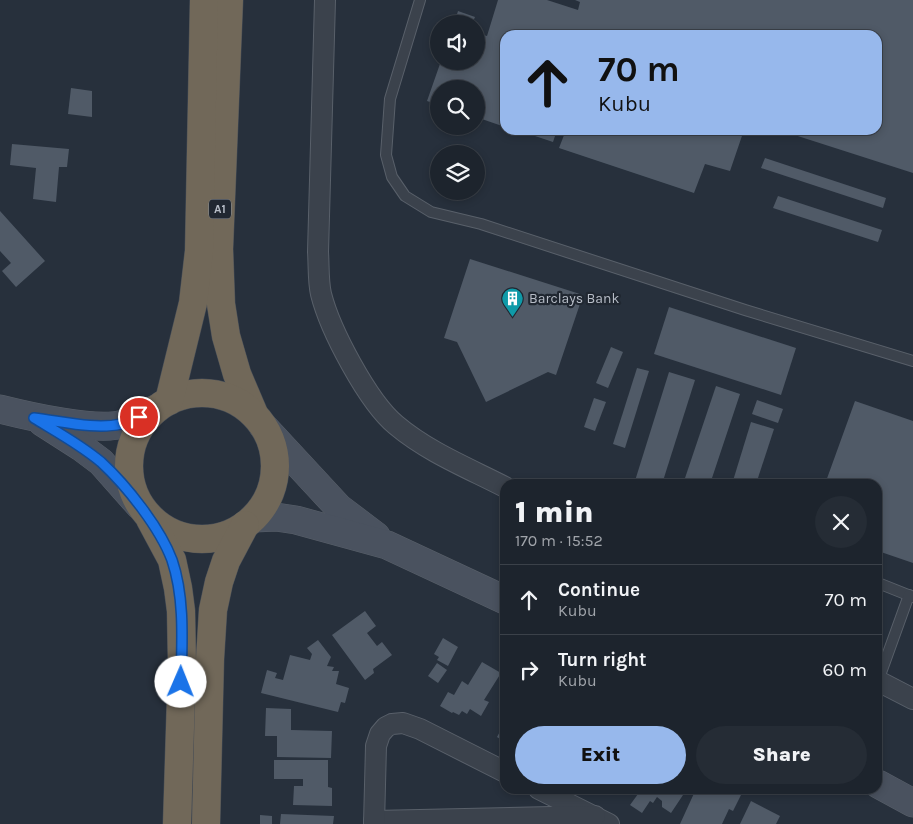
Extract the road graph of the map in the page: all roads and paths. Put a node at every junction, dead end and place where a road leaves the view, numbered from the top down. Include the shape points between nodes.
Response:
1 (204, 0) edge
2 (229, 0) edge
3 (326, 0) edge
4 (420, 0) edge
5 (913, 361) edge
6 (162, 405) junction
7 (0, 409) edge
8 (34, 418) junction
9 (258, 420) junction
10 (500, 484) edge
11 (145, 512) junction
12 (250, 522) junction
13 (387, 545) junction
14 (882, 585) edge
15 (911, 596) edge
16 (500, 598) edge
17 (882, 671) edge
18 (882, 683) edge
19 (913, 698) edge
20 (500, 769) edge
21 (882, 774) edge
22 (882, 786) edge
23 (913, 789) edge
24 (549, 794) edge
25 (913, 803) edge
26 (602, 820) edge
27 (374, 823) edge
28 (178, 824) edge
29 (206, 824) edge

1 - 6 highway, A1 via 199,251 193,304
2 - 9 highway, A1 via 219,249 222,304 226,336
3 - 10 street via 318,252 321,292 326,309 343,350 375,402 394,424 420,443
4 - 5 lane via 390,99 386,155 392,178 405,196 431,212 481,224
6 - 8 main road via 123,424 110,426
6 - 9 highway via 183,395 213,394 242,404
6 - 11 highway, A1 via 136,433 128,463 131,485
7 - 8 main road
8 - 11 main road via 100,462
9 - 12 highway, A1 via 272,444 274,483 266,502
9 - 13 main road via 339,508
11 - 12 highway, A1 via 166,531 206,540 227,535
11 - 28 highway, A1 via 172,560 181,611
12 - 13 main road via 276,517 296,520
12 - 29 highway, A1 via 226,561 213,610
13 - 16 main road
14 - 15 lane
15 - 17 lane
18 - 19 street
20 - 27 street via 420,729 403,723 392,724 380,734 376,746
21 - 23 main road
22 - 25 main road
24 - 26 street
26 - 27 street

